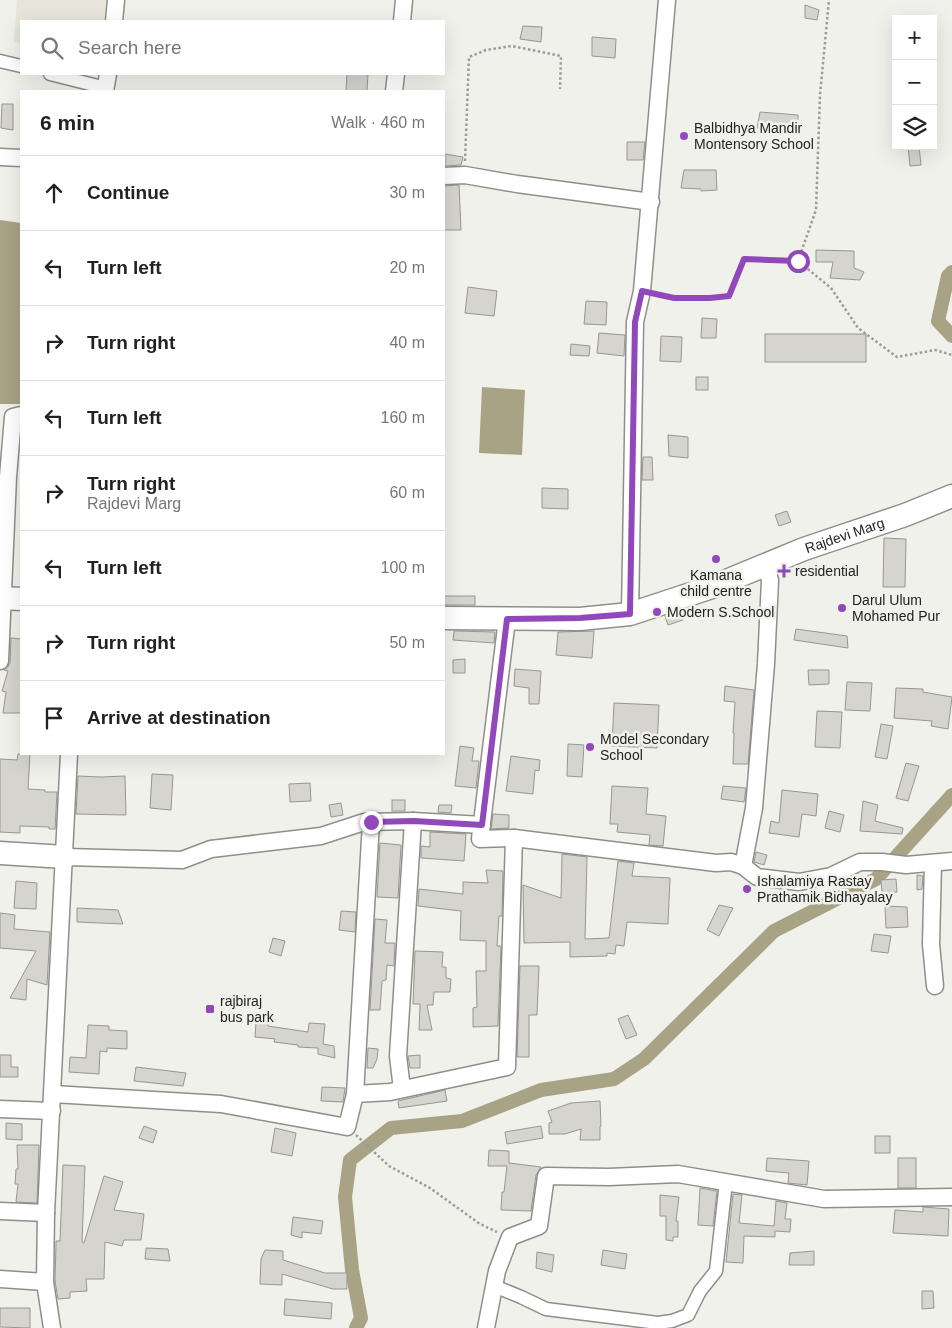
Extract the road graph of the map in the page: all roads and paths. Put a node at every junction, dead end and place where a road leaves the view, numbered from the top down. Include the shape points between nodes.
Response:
1 (116, 0) edge
2 (404, 0) edge
3 (667, 0) edge
4 (828, 0) edge
5 (114, 20) edge
6 (402, 20) edge
7 (0, 61) edge
8 (20, 66) edge
9 (56, 75) edge
10 (396, 75) edge
11 (106, 84) edge
12 (560, 89) dead end
13 (394, 90) edge
14 (0, 157) edge
15 (20, 158) edge
16 (465, 175) junction
17 (445, 176) edge
18 (651, 202) junction
19 (798, 261) junction
20 (642, 291) junction
21 (952, 355) edge
22 (20, 415) edge
23 (10, 477) edge
24 (952, 496) edge
25 (766, 565) junction
26 (8, 598) edge
27 (630, 614) junction
28 (445, 618) edge
29 (507, 619) junction
30 (0, 661) edge
31 (69, 755) edge
32 (414, 821) junction
33 (371, 822) junction
34 (482, 825) junction
35 (514, 838) junction
36 (0, 853) edge
37 (65, 857) junction
38 (952, 861) edge
39 (932, 863) junction
40 (743, 866) junction
41 (935, 986) dead end
42 (402, 1089) junction
43 (52, 1094) junction
44 (355, 1094) junction
45 (0, 1109) edge
46 (52, 1111) junction
47 (347, 1127) junction
48 (726, 1182) junction
49 (952, 1196) edge
50 (0, 1211) edge
51 (46, 1213) junction
52 (510, 1237) junction
53 (0, 1279) edge
54 (46, 1282) junction
55 (494, 1286) junction
56 (52, 1328) edge
57 (486, 1328) edge

1 - 5 street
2 - 6 street
3 - 18 street
4 - 19 path via 820,94 816,210
7 - 8 street
9 - 11 street
10 - 13 street
12 - 16 path via 562,56 512,46 486,50 469,57
14 - 15 street
16 - 17 street
16 - 18 street
18 - 20 street
19 - 20 path via 744,259 729,296 674,298
19 - 21 path via 831,288 858,328 898,356 935,350
20 - 27 street via 635,322
22 - 23 street via 13,417
23 - 26 street
24 - 25 main road, Rajdevi Marg
25 - 27 main road, Rajdevi Marg
25 - 40 street via 770,580 766,664 754,808
26 - 30 street
27 - 29 main road, Rajdevi Marg
28 - 29 main road, Rajdevi Marg
29 - 34 street
31 - 37 street
32 - 33 street
32 - 34 street
32 - 42 street via 398,1056
33 - 37 street via 321,836 211,848 182,860
33 - 44 street
34 - 35 street via 480,839
35 - 40 street via 716,863 731,862
35 - 42 street via 506,1067
36 - 37 main road
37 - 43 street
38 - 39 street
39 - 40 street via 860,862 831,876 799,882 758,877
39 - 41 street via 931,944
42 - 44 street
43 - 46 street
43 - 47 street via 221,1104
44 - 47 street
45 - 46 street
46 - 51 street
47 - 52 path via 389,1166 430,1188 480,1224
48 - 49 street via 824,1199
48 - 52 street via 678,1174 546,1176 539,1226
48 - 55 street via 716,1271 700,1291 688,1316 658,1323 546,1309
50 - 51 street
51 - 54 street
52 - 55 street
53 - 54 street
54 - 56 street
55 - 57 street

